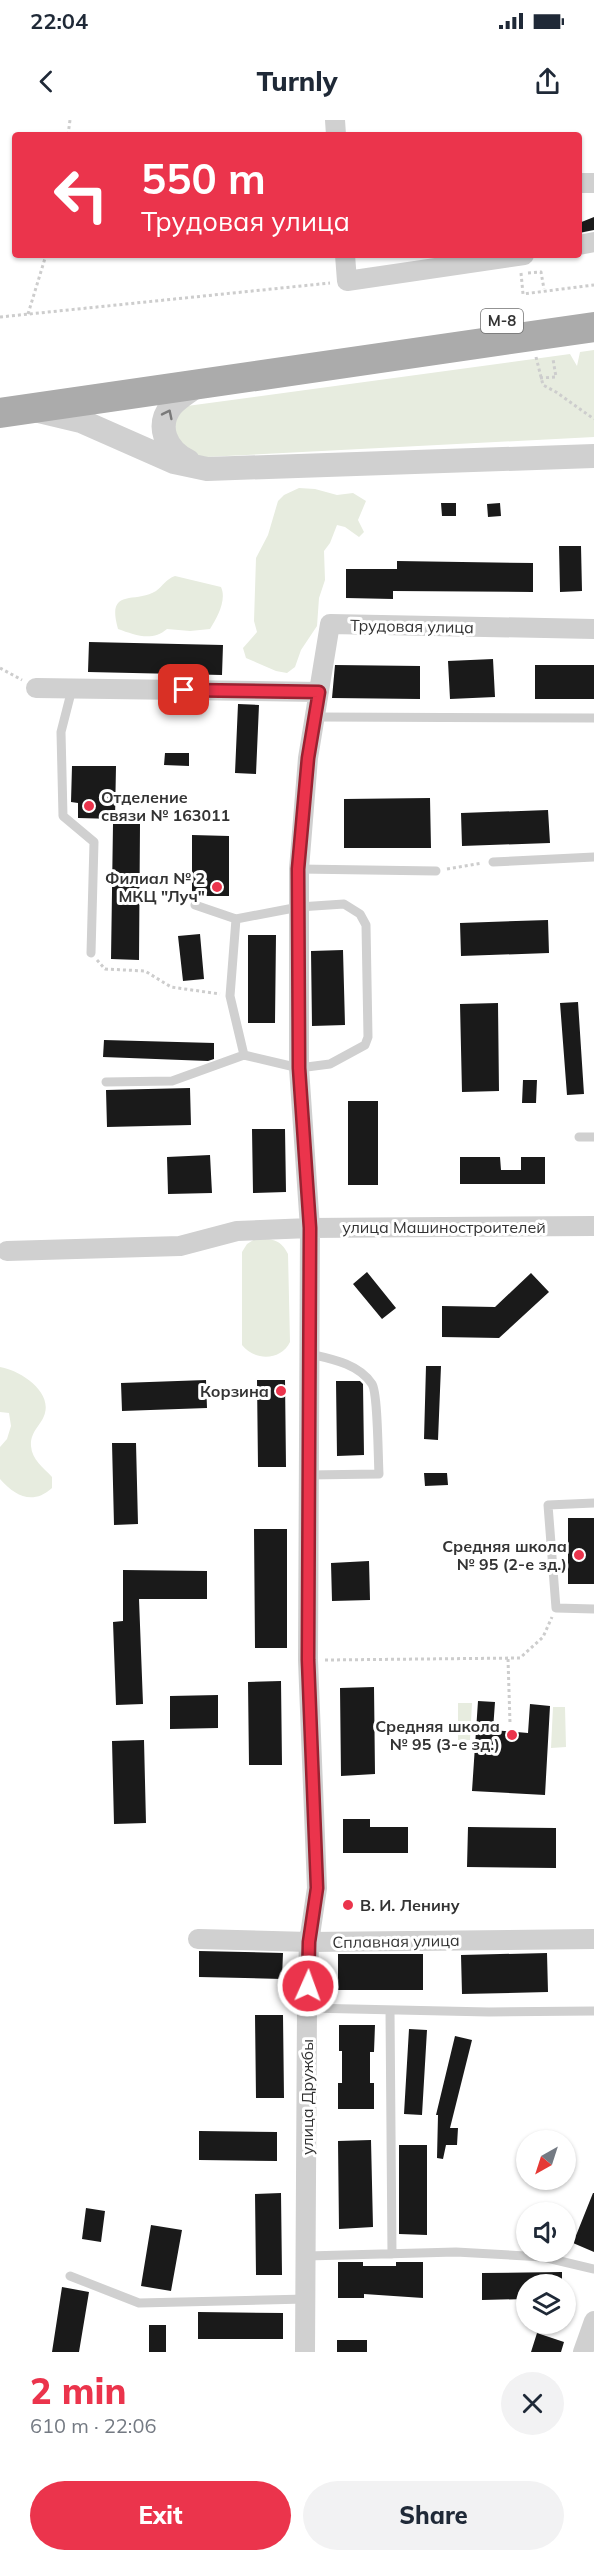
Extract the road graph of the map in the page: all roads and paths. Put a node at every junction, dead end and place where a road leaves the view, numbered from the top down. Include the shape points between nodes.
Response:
1 (45, 258) edge
2 (345, 258) edge
3 (503, 258) edge
4 (346, 281) junction
5 (594, 285) edge
6 (544, 290) dead end
7 (594, 308) edge
8 (28, 314) junction
9 (0, 317) edge
10 (594, 327) edge
11 (412, 342) junction
12 (536, 354) dead end
13 (553, 359) dead end
14 (540, 378) junction
15 (199, 384) junction
16 (0, 394) edge
17 (14, 411) edge
18 (594, 420) edge
19 (594, 456) edge
20 (207, 470) junction
21 (594, 629) edge
22 (0, 668) edge
23 (36, 688) joint
24 (72, 689) junction
25 (319, 692) junction
26 (316, 717) junction
27 (594, 718) edge
28 (594, 856) edge
29 (493, 862) joint
30 (298, 869) junction
31 (436, 871) joint
32 (195, 905) dead end
33 (299, 907) junction
34 (236, 919) junction
35 (91, 953) joint
36 (230, 996) junction
37 (244, 1055) junction
38 (299, 1068) junction
39 (106, 1082) dead end
40 (579, 1137) dead end
41 (594, 1137) edge
42 (594, 1226) edge
43 (310, 1228) junction
44 (8, 1251) dead end
45 (310, 1354) junction
46 (308, 1475) junction
47 (594, 1503) edge
48 (556, 1608) junction
49 (594, 1609) edge
50 (508, 1659) junction
51 (308, 1660) junction
52 (510, 1723) dead end
53 (198, 1939) dead end
54 (594, 1939) edge
55 (309, 1942) junction
56 (307, 2008) junction
57 (390, 2010) junction
58 (594, 2011) edge
59 (392, 2254) junction
60 (307, 2256) junction
61 (594, 2269) edge
62 (70, 2276) dead end
63 (306, 2299) junction
64 (594, 2321) edge
65 (305, 2352) edge
66 (584, 2352) edge

1 - 8 path
2 - 4 street
3 - 4 street
4 - 8 path
5 - 6 path via 523,294 521,273 541,272
7 - 11 main road, М-8
8 - 9 path
10 - 11 main road, М-8
11 - 15 main road
11 - 16 main road
12 - 14 path
13 - 14 path via 556,377
14 - 18 path via 543,385
15 - 17 main road
20 -> 15 street via 183,458 169,446 163,433 164,418 173,405
17 - 20 street via 81,421 174,462
19 - 20 street
21 - 25 street, Трудовая улица via 330,624
22 - 23 path
23 - 24 street
24 - 25 street
24 - 35 lane via 61,732 63,816 94,842
25 - 26 street, улица Дружбы
26 - 27 lane
26 - 30 street, улица Дружбы via 308,758
28 - 29 lane
29 - 31 path
30 - 31 lane
30 - 33 street, улица Дружбы
32 - 34 lane
33 - 34 lane
33 - 38 street, улица Дружбы
33 - 38 lane via 344,904 360,914 366,926 368,1037 365,1046 330,1064
34 - 36 lane
35 - 36 path via 105,969 145,971 171,987
36 - 37 lane
37 - 38 lane
37 - 39 lane via 172,1081
38 - 43 street, улица Дружбы
40 - 41 lane
42 - 43 street, улица Машиностроителей
43 - 44 street, улица Машиностроителей via 237,1231 180,1246
43 - 45 street, улица Дружбы
45 - 46 street, улица Дружбы
45 - 46 lane via 338,1360 360,1371 374,1386 379,1474
46 - 51 street, улица Дружбы
47 - 48 lane via 548,1505
48 - 49 lane
48 - 50 path via 543,1637 520,1658
50 - 51 path
50 - 52 path
51 - 55 street, улица Дружбы via 317,1888
53 - 55 street, Сплавная улица
54 - 55 street, Сплавная улица
55 - 56 street, улица Дружбы
56 - 57 lane
56 - 60 street, улица Дружбы
57 - 58 lane
57 - 59 lane
59 - 60 lane
59 - 61 lane via 456,2252 543,2257
60 - 63 street, улица Дружбы
62 - 63 lane via 139,2303
63 - 65 street, улица Дружбы
64 - 66 street

